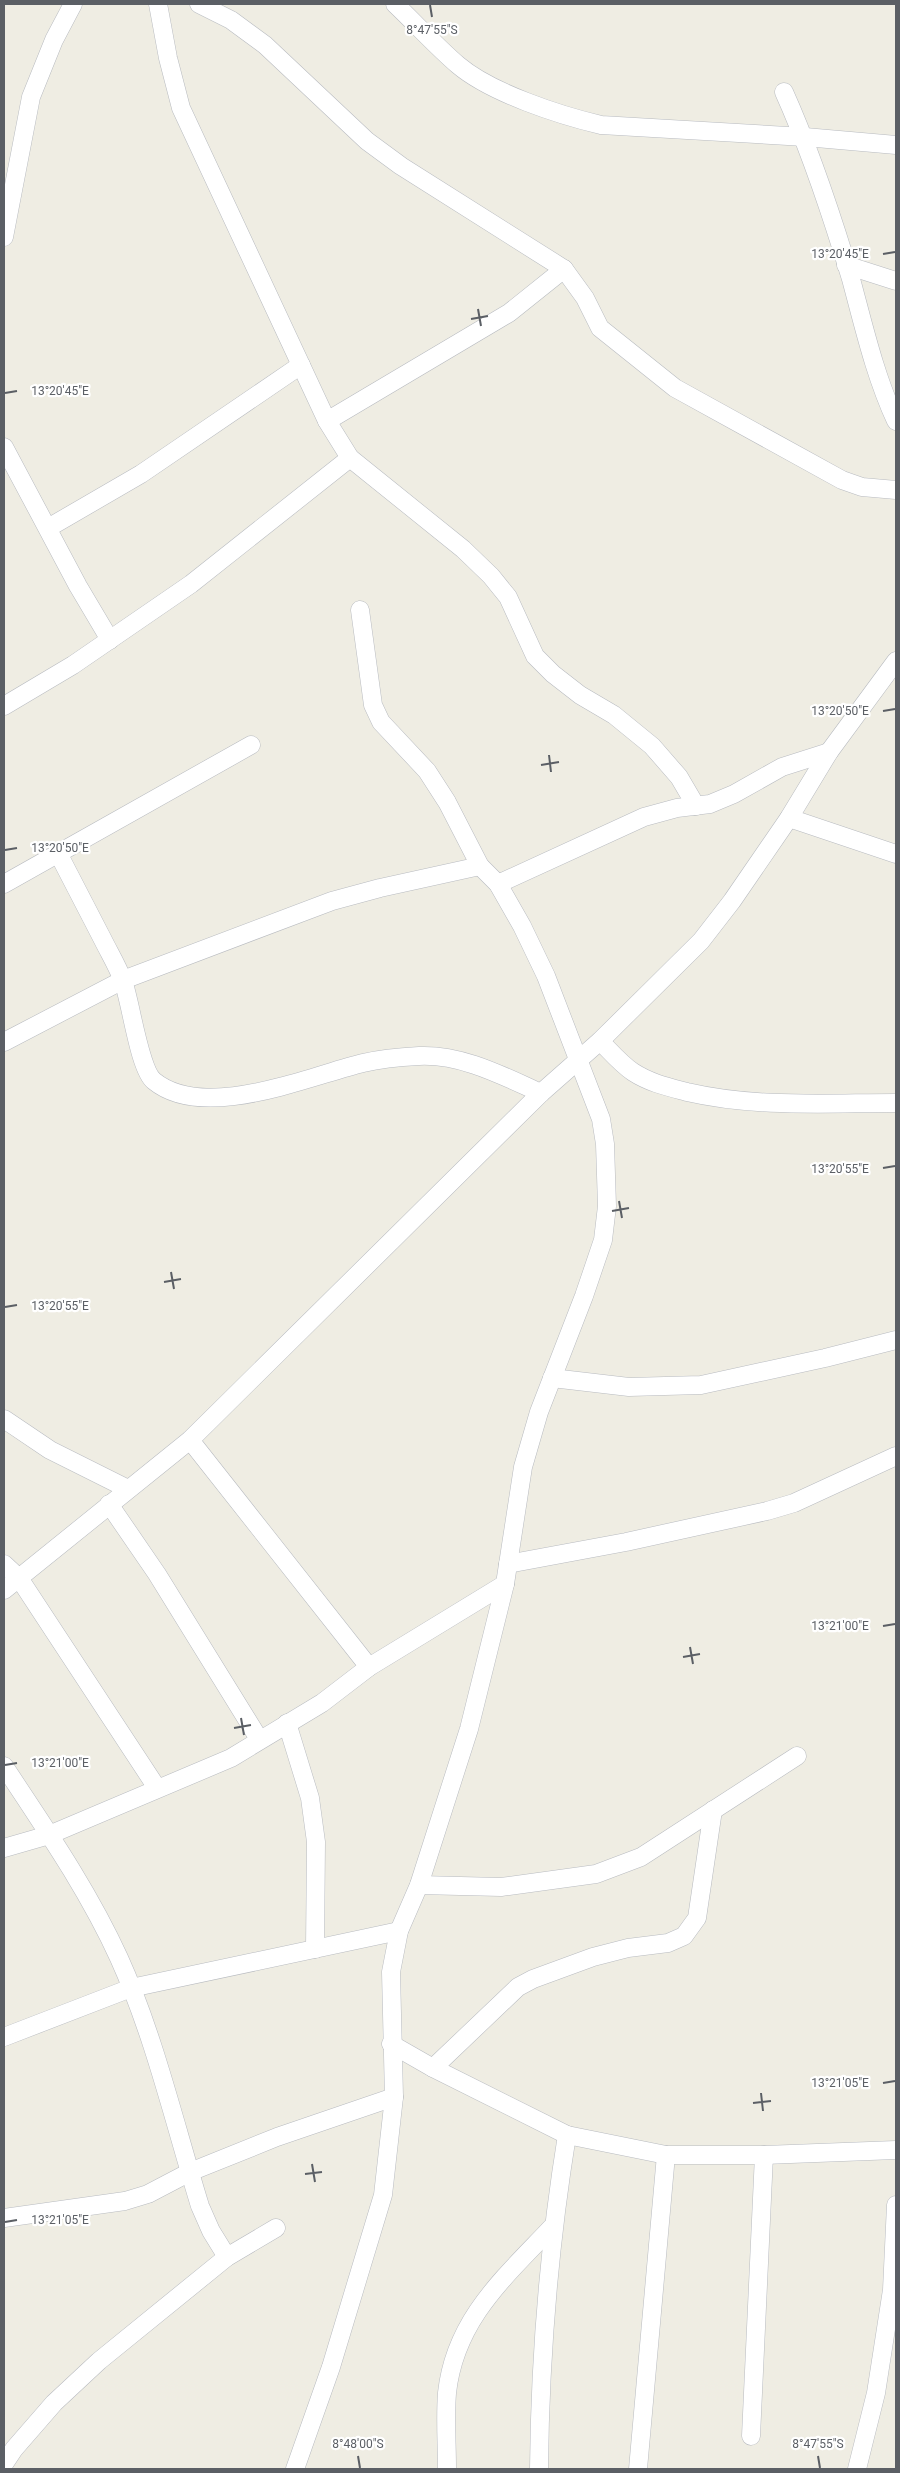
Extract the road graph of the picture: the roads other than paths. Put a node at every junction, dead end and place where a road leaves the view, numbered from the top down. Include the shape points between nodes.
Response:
1 (73, 4) edge
2 (158, 4) edge
3 (199, 4) edge
4 (395, 4) edge
5 (784, 92) dead end
6 (805, 137) junction
7 (896, 146) edge
8 (4, 237) edge
9 (846, 265) junction
10 (564, 269) junction
11 (896, 281) edge
12 (301, 366) junction
13 (327, 421) junction
14 (896, 421) edge
15 (4, 447) edge
16 (350, 458) junction
17 (896, 490) edge
18 (48, 528) junction
19 (360, 610) dead end
20 (110, 640) junction
21 (896, 661) edge
22 (4, 706) edge
23 (251, 745) dead end
24 (829, 752) junction
25 (696, 806) junction
26 (789, 818) junction
27 (58, 853) junction
28 (896, 854) edge
29 (480, 866) junction
30 (4, 884) edge
31 (498, 884) junction
32 (123, 980) junction
33 (600, 1041) junction
34 (4, 1042) edge
35 (578, 1058) junction
36 (541, 1093) junction
37 (896, 1103) edge
38 (896, 1340) edge
39 (552, 1378) junction
40 (4, 1419) edge
41 (190, 1440) junction
42 (896, 1456) edge
43 (128, 1490) junction
44 (109, 1504) junction
45 (4, 1564) edge
46 (508, 1564) junction
47 (19, 1578) junction
48 (505, 1584) junction
49 (4, 1590) edge
50 (369, 1667) junction
51 (287, 1724) junction
52 (259, 1740) junction
53 (797, 1756) dead end
54 (4, 1766) edge
55 (156, 1788) junction
56 (713, 1810) junction
57 (50, 1835) junction
58 (4, 1848) edge
59 (419, 1885) junction
60 (399, 1931) junction
61 (315, 1949) junction
62 (131, 1988) junction
63 (4, 2037) edge
64 (391, 2044) junction
65 (433, 2068) junction
66 (394, 2097) junction
67 (567, 2135) junction
68 (896, 2150) edge
69 (666, 2155) junction
70 (764, 2155) junction
71 (190, 2172) junction
72 (896, 2205) edge
73 (4, 2218) edge
74 (553, 2226) junction
75 (276, 2228) dead end
76 (228, 2257) junction
77 (894, 2291) edge
78 (751, 2436) dead end
79 (4, 2464) edge
80 (295, 2469) edge
81 (447, 2469) edge
82 (538, 2469) edge
83 (638, 2469) edge
84 (857, 2469) edge

1 - 8 street via 54,40 31,98
2 - 12 street via 181,108
3 - 10 street via 231,20 265,45 367,141 401,166
4 - 6 street via 467,71 492,87 575,119 602,125
5 - 6 street
6 - 7 street
6 - 9 street
9 - 11 street
9 - 14 street via 879,380
10 - 13 street via 509,314
10 - 17 street via 600,328 675,388 842,480 862,487
12 - 13 street
12 - 18 street via 141,474
13 - 16 street
15 - 18 street
16 - 20 street via 191,584
16 - 25 street via 463,549 491,576 508,597 535,656 580,695 614,715 652,746 679,777
18 - 20 street
19 - 29 street via 372,697 381,722 427,771
20 - 22 street
21 - 24 street
23 - 27 street
24 - 25 street via 782,767 734,794
24 - 26 street
25 - 31 street via 644,817
26 - 28 street
26 - 33 street via 701,941
27 - 30 street
27 - 32 street
29 - 31 street
29 - 32 street via 332,901
31 - 35 street via 546,976
32 - 34 street
32 - 36 street via 145,1066 153,1081 176,1093 233,1097 275,1090 364,1063 421,1056 465,1062
33 - 35 street
33 - 37 street via 632,1072 650,1081 719,1099 772,1104
35 - 36 street
35 - 39 street via 601,1119 607,1206 603,1240
36 - 41 street
38 - 39 street via 701,1385 628,1387
39 - 46 street via 538,1412 523,1466
40 - 43 street via 50,1450
41 - 43 street
41 - 50 street
42 - 46 street via 794,1503 767,1511
43 - 44 street
44 - 47 street
44 - 52 street via 157,1574
45 - 47 street
46 - 48 street
47 - 49 street
47 - 55 street
48 - 50 street
48 - 59 street via 468,1729
50 - 51 street
51 - 52 street
51 - 61 street via 310,1798 316,1842
52 - 55 street via 232,1758
53 - 56 street
54 - 57 street
55 - 57 street
56 - 59 street via 641,1857 596,1874 501,1887
56 - 65 street via 697,1918 684,1936 668,1943 593,1957 533,1979 518,1987
57 - 58 street
57 - 62 street via 96,1914
59 - 60 street
60 - 61 street
60 - 64 street via 392,1972
61 - 62 street
62 - 63 street
62 - 71 street
64 - 65 street
64 - 66 street
65 - 67 street
66 - 71 street via 277,2137
66 - 80 street via 383,2194 331,2367
67 - 69 street
67 - 74 street
68 - 70 street
69 - 70 street
69 - 83 street
70 - 78 street
71 - 73 street via 148,2194 125,2201
71 - 76 street via 211,2231
72 - 77 street
74 - 81 street via 482,2302 463,2335 447,2394
74 - 82 street
75 - 76 street
76 - 79 street via 99,2361 54,2403
77 - 84 street via 876,2393

